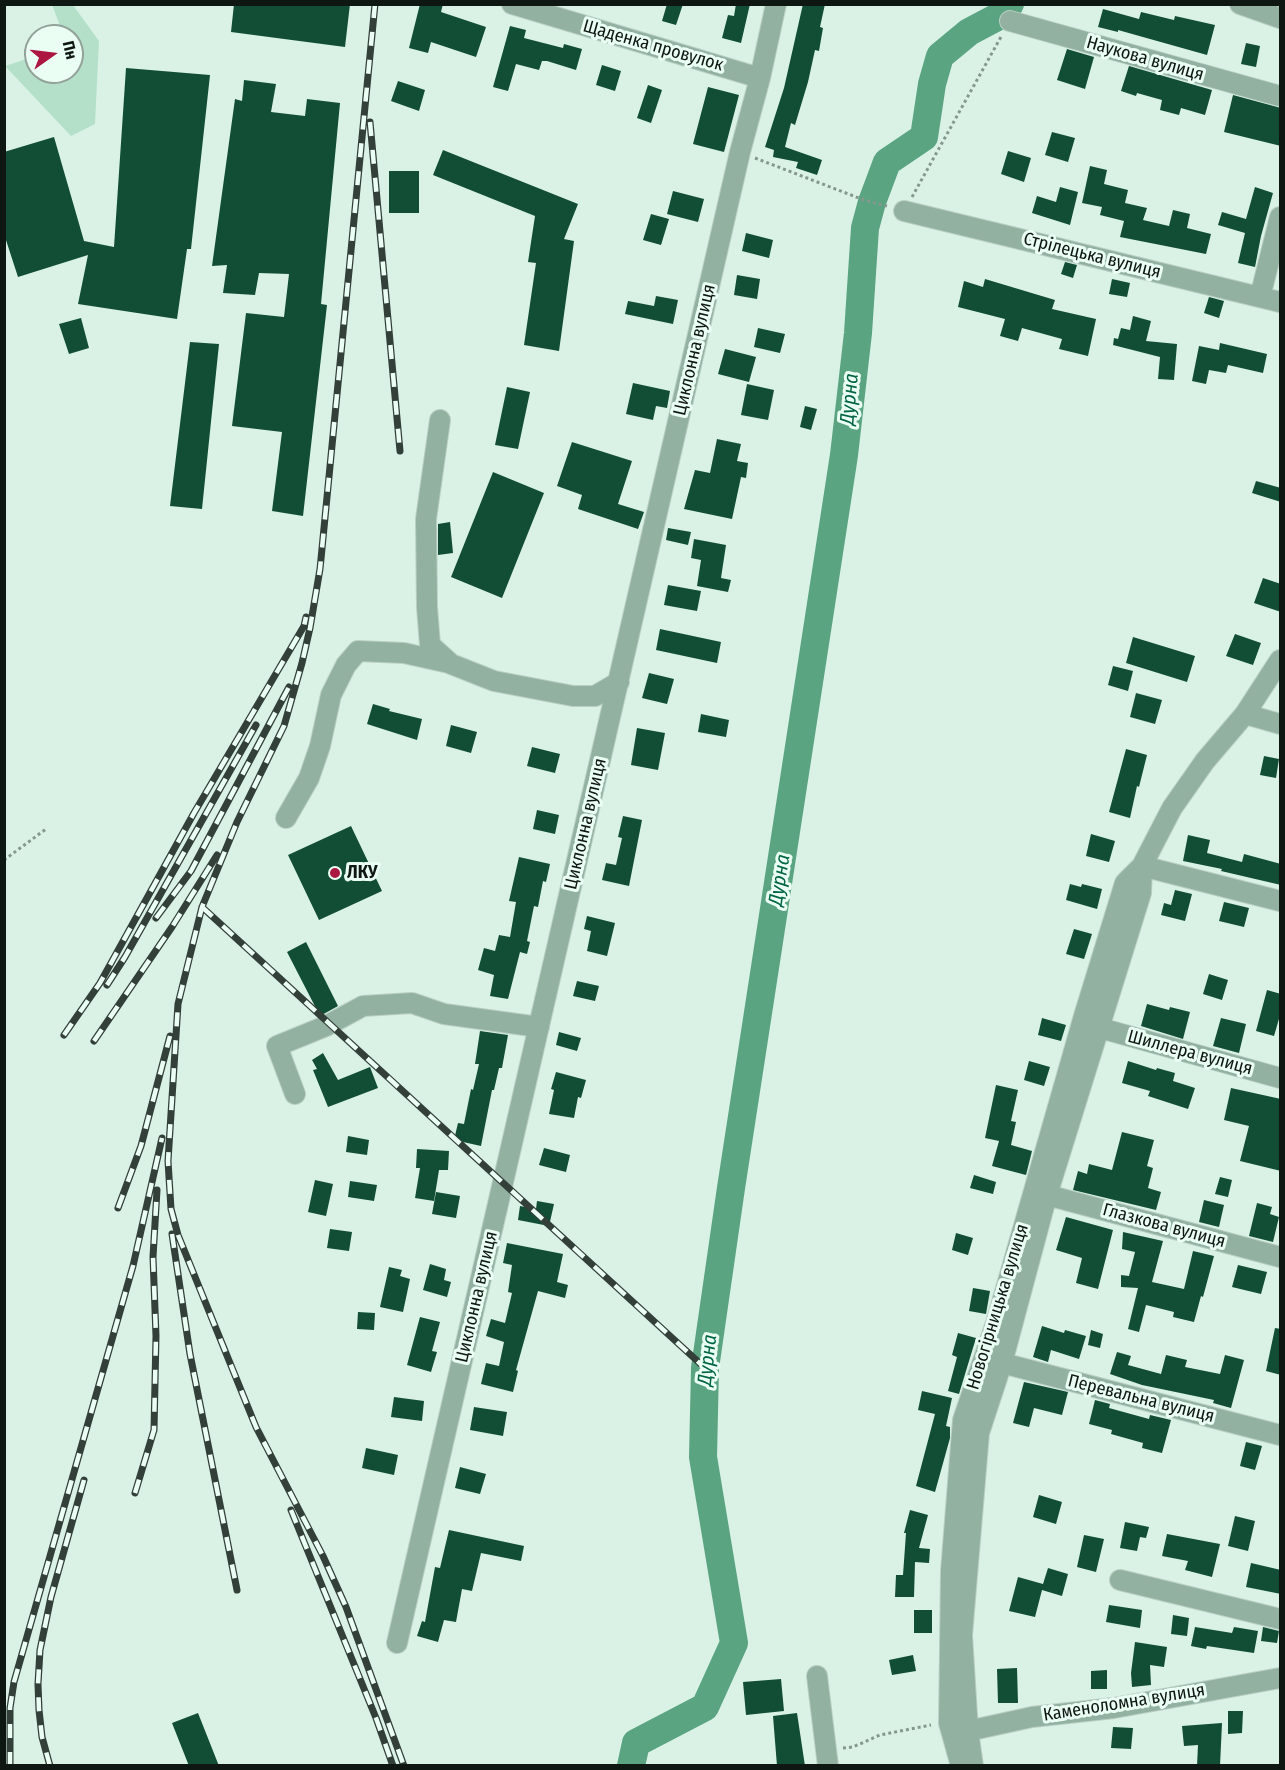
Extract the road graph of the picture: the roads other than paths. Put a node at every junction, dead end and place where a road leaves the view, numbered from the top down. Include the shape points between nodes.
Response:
1 (512, 4) edge
2 (776, 4) edge
3 (1240, 4) edge
4 (1281, 18) edge
5 (1010, 21) road end
6 (760, 78) junction
7 (1281, 96) edge
8 (904, 211) road end
9 (1281, 217) edge
10 (1260, 297) junction
11 (1281, 302) edge
12 (440, 420) dead end
13 (1281, 660) edge
14 (452, 664) junction
15 (619, 682) junction
16 (1245, 714) junction
17 (1281, 724) edge
18 (286, 818) dead end
19 (1142, 866) junction
20 (1281, 902) edge
21 (539, 1027) junction
22 (1100, 1028) junction
23 (1281, 1078) edge
24 (295, 1095) dead end
25 (1047, 1195) junction
26 (1281, 1257) edge
27 (1002, 1364) junction
28 (1281, 1435) edge
29 (1120, 1580) dead end
30 (1281, 1618) edge
31 (398, 1643) dead end
32 (817, 1676) dead end
33 (1281, 1678) edge
34 (968, 1731) junction
35 (827, 1758) edge
36 (961, 1766) edge
37 (972, 1766) edge

1 - 6 street, Щаденка провулок
2 - 6 street, Циклонна вулиця
3 - 4 street
5 - 7 street, Наукова вулиця
6 - 15 street, Циклонна вулиця
8 - 10 street, Стрілецька вулиця
9 - 10 street
10 - 11 street, Стрілецька вулиця
12 - 14 street via 426,519 427,607 430,645
13 - 16 street, Новогірницька вулиця
14 - 15 street via 494,681 573,696 595,696
14 - 18 street via 404,653 358,651 331,695 309,778
15 - 21 street, Циклонна вулиця
16 - 17 street
16 - 19 street, Новогірницька вулиця via 1204,760
19 - 20 street
19 - 22 street, Новогірницька вулиця via 1141,893
19 - 36 street, Новогірницька вулиця via 1125,883 998,1320 963,1420 951,1571 949,1723
21 - 24 street via 444,1014 412,1003 363,1006 277,1046
21 - 31 street, Циклонна вулиця
22 - 23 street, Шиллера вулиця
22 - 25 street, Новогірницька вулиця
25 - 26 street, Глазкова вулиця
25 - 27 street, Новогірницька вулиця
27 - 28 street, Перевальна вулиця
27 - 34 street, Новогірницька вулиця via 979,1433 962,1635
29 - 30 street
32 - 35 street
33 - 34 street, Каменоломна вулиця via 1114,1708 1032,1717
34 - 37 street, Новогірницька вулиця

